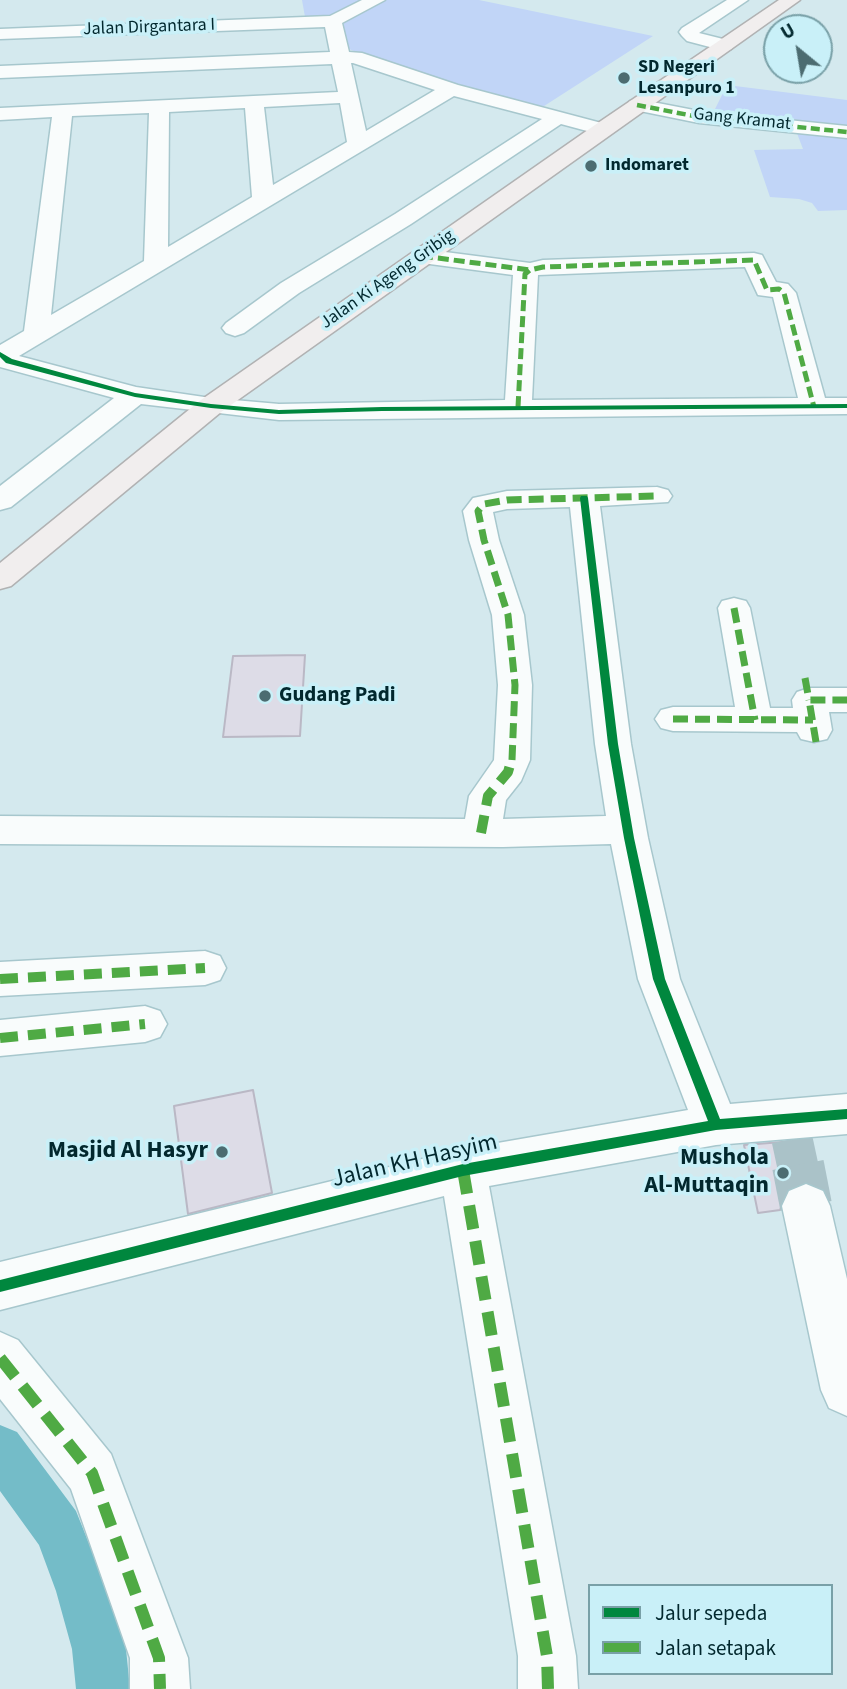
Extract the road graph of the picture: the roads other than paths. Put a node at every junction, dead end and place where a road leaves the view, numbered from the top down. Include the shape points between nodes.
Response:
1 (376, 0) edge
2 (739, 0) edge
3 (792, 0) edge
4 (127, 10) dead end
5 (36, 13) dead end
6 (333, 21) junction
7 (126, 30) junction
8 (33, 33) junction
9 (0, 34) edge
10 (725, 45) junction
11 (343, 57) junction
12 (0, 72) edge
13 (451, 89) junction
14 (349, 97) junction
15 (254, 102) junction
16 (636, 105) junction
17 (159, 107) junction
18 (63, 111) junction
19 (0, 114) edge
20 (556, 117) junction
21 (602, 129) junction
22 (847, 132) edge
23 (358, 144) junction
24 (263, 198) junction
25 (422, 256) junction
26 (156, 264) junction
27 (530, 270) junction
28 (235, 328) dead end
29 (36, 335) junction
30 (0, 355) edge
31 (135, 395) junction
32 (211, 406) junction
33 (518, 408) junction
34 (836, 411) edge
35 (657, 496) dead end
36 (583, 498) junction
37 (0, 501) edge
38 (0, 579) edge
39 (734, 608) dead end
40 (847, 700) edge
41 (673, 719) dead end
42 (754, 720) junction
43 (627, 829) junction
44 (0, 830) edge
45 (481, 833) junction
46 (205, 968) dead end
47 (0, 979) edge
48 (145, 1024) dead end
49 (0, 1038) edge
50 (847, 1114) edge
51 (716, 1125) junction
52 (463, 1170) junction
53 (806, 1206) tunnel mouth
54 (0, 1286) edge
55 (0, 1358) edge
56 (847, 1390) edge
57 (160, 1689) edge
58 (548, 1689) edge

1 - 6 street
2 - 10 street via 688,32
3 - 10 main road, Jalan Ki Ageng Gribig
4 - 7 street
5 - 8 street
6 - 7 street, Jalan Dirgantara I via 296,14
6 - 11 street
7 - 8 street, Jalan Dirgantara I
8 - 9 street, Jalan Dirgantara I
10 - 16 main road, Jalan Ki Ageng Gribig
11 - 12 street
11 - 13 street
11 - 14 street
13 - 20 street
13 - 23 street
14 - 15 street
14 - 23 street
15 - 17 street
15 - 24 street
16 - 21 main road, Jalan Ki Ageng Gribig
16 - 22 street, Gang Kramat via 699,117
17 - 18 street
17 - 26 street
18 - 19 street
18 - 29 street
20 - 21 street
20 - 28 street
21 - 25 main road, Jalan Ki Ageng Gribig
23 - 24 street
24 - 26 street
25 - 27 street
25 - 32 main road, Jalan Ki Ageng Gribig
26 - 29 street
27 - 33 street via 525,274
27 - 34 street via 754,260 767,290 784,293
29 - 30 street
30 - 31 street
31 - 32 street
31 - 37 street
32 - 33 street via 279,412
32 - 38 main road, Jalan Ki Ageng Gribig
33 - 34 street
35 - 36 street
36 - 43 street
36 - 45 street via 498,501 478,511 508,615 516,685 512,760 488,796
39 - 42 street
40 - 42 street
41 - 42 street
43 - 45 street
43 - 51 street via 659,979
44 - 45 street
46 - 47 street
48 - 49 street
50 - 51 street, Jalan KH Hasyim via 790,1130
51 - 52 street, Jalan KH Hasyim
52 - 54 street, Jalan KH Hasyim
52 - 58 street via 547,1656
53 - 56 street
55 - 57 street via 92,1473 159,1658

